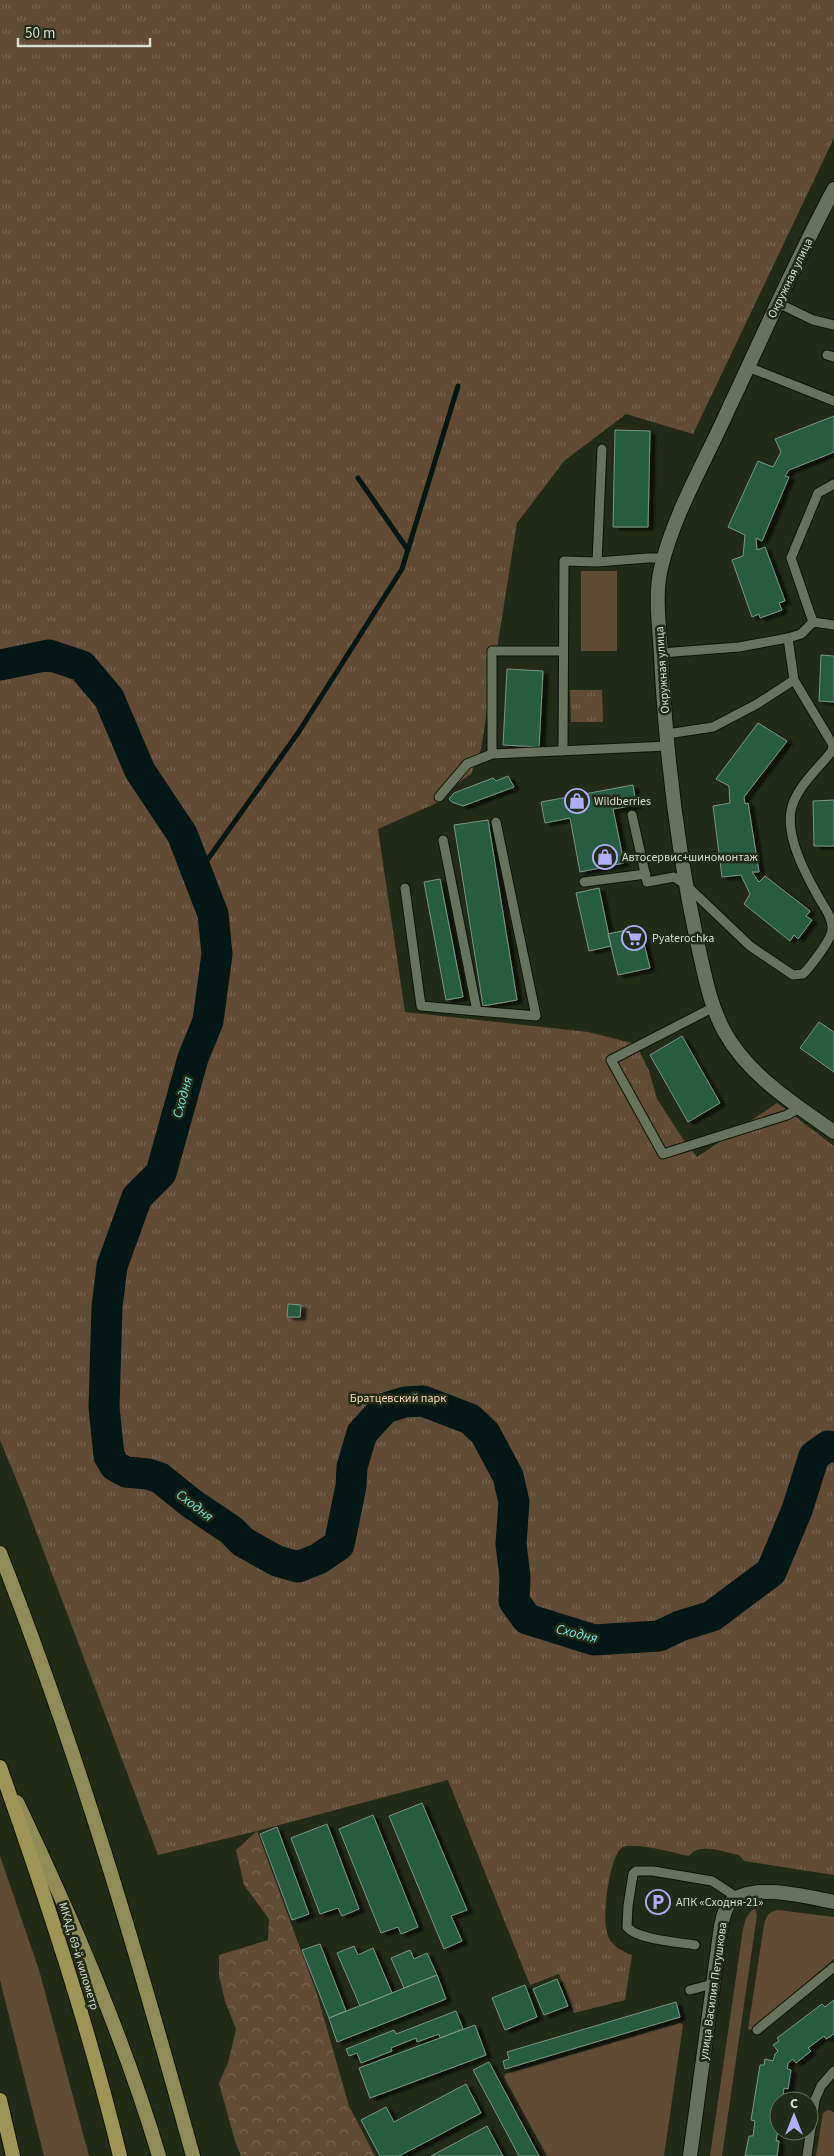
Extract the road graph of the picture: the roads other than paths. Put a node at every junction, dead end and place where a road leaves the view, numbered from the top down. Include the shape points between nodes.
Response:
1 (834, 189) edge
2 (778, 302) junction
3 (834, 325) edge
4 (748, 368) junction
5 (834, 401) edge
6 (602, 449) dead end
7 (834, 484) edge
8 (664, 558) junction
9 (597, 562) junction
10 (813, 622) junction
11 (834, 625) edge
12 (788, 638) junction
13 (564, 651) junction
14 (661, 652) junction
15 (794, 680) junction
16 (668, 740) junction
17 (563, 751) junction
18 (492, 754) junction
19 (440, 796) dead end
20 (632, 814) dead end
21 (496, 822) dead end
22 (443, 840) dead end
23 (646, 874) junction
24 (584, 882) dead end
25 (685, 884) junction
26 (405, 888) dead end
27 (714, 1007) junction
28 (477, 1010) junction
29 (799, 1108) junction
30 (834, 1132) edge
31 (0, 1552) edge
32 (0, 1766) edge
33 (738, 1898) junction
34 (834, 1902) edge
35 (695, 1945) dead end
36 (834, 1967) edge
37 (713, 1984) junction
38 (690, 1990) dead end
39 (757, 2030) dead end
40 (834, 2071) edge
41 (0, 2100) edge
42 (13, 2156) edge
43 (120, 2156) edge
44 (160, 2156) edge
45 (193, 2156) edge
46 (690, 2156) edge
47 (807, 2156) edge

1 - 2 street, Окружная улица
2 - 3 lane via 813,320
2 - 4 street, Окружная улица
4 - 5 lane
4 - 8 street, Окружная улица via 672,532
6 - 9 lane
7 - 10 lane via 818,493 792,558
8 - 9 lane
8 - 14 street, Окружная улица via 658,603
9 - 13 lane via 564,561
10 - 11 lane
10 - 12 lane via 801,634
12 - 14 lane via 738,647
12 - 15 lane via 786,658
13 - 17 lane
13 - 18 lane via 492,651
14 - 16 street, Окружная улица
15 - 16 lane via 713,727
15 - 25 lane via 833,745 832,751 798,793 791,810 790,829 805,872 832,921 832,932 803,974 793,974 750,946
16 - 17 lane
16 - 25 street, Окружная улица
17 - 18 lane
18 - 19 lane via 467,764
20 - 23 lane
21 - 28 lane via 536,1016
22 - 28 lane
23 - 24 lane
23 - 25 lane via 647,882 674,877
25 - 27 street, Окружная улица
26 - 28 lane via 421,1006
27 - 29 street, Окружная улица via 724,1031 748,1063
27 - 29 lane via 612,1060 663,1154 788,1115
29 - 30 street, Окружная улица
31 - 45 main road via 98,1835
32 - 43 highway, МКАД, 69-й километр via 102,2082
32 - 44 main road via 61,1895
33 - 34 street via 774,1893
33 - 35 lane via 712,1881 653,1871 636,1871 633,1874 627,1927 631,1932
33 - 37 street, улица Василия Петушкова via 729,1904 721,1926
36 - 39 lane
37 - 38 lane
37 - 46 street, улица Василия Петушкова
40 - 47 lane via 820,2086 815,2100
41 - 42 highway

